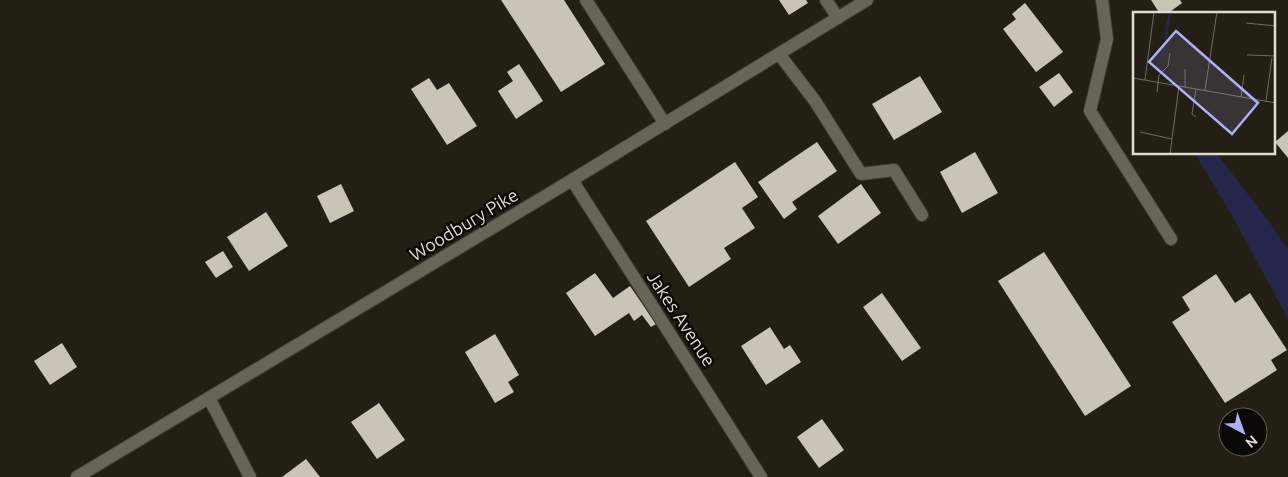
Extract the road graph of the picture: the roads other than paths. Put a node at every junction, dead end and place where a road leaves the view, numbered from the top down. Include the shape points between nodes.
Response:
1 (586, 0) edge
2 (826, 0) edge
3 (867, 0) edge
4 (1102, 0) edge
5 (838, 18) junction
6 (779, 54) junction
7 (664, 124) junction
8 (572, 180) junction
9 (922, 215) dead end
10 (1170, 239) dead end
11 (209, 398) junction
12 (77, 477) edge
13 (250, 477) edge
14 (762, 477) edge

1 - 7 street
2 - 5 street
3 - 5 street, Woodbury Pike
4 - 10 street via 1107,38 1090,111
5 - 6 street, Woodbury Pike
6 - 7 street, Woodbury Pike
6 - 9 street via 815,101 861,174 894,170
7 - 8 street, Woodbury Pike
8 - 11 street, Woodbury Pike
8 - 14 street, Jakes Avenue
11 - 12 street, Woodbury Pike
11 - 13 street

